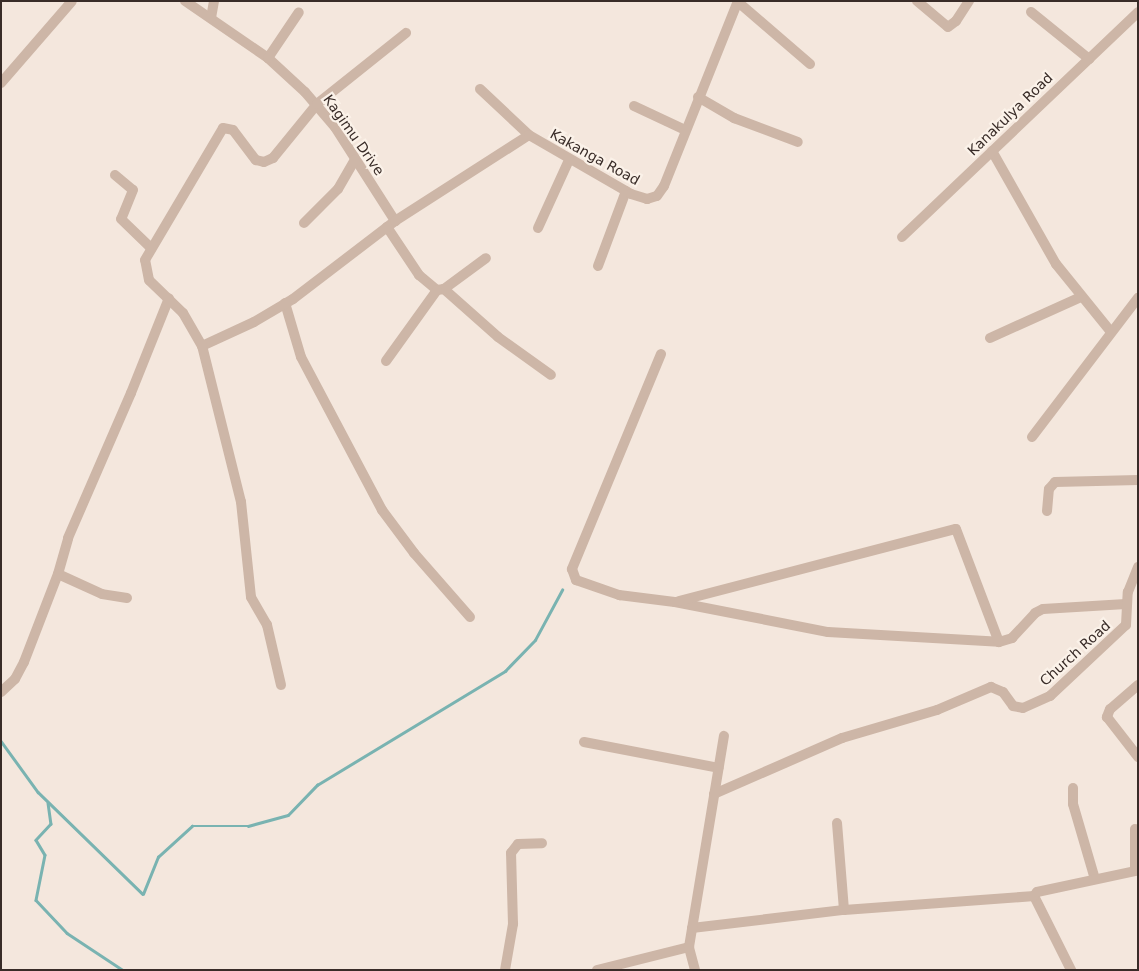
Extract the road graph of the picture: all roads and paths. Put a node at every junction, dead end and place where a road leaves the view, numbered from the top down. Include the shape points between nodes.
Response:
1 (72, 1) edge
2 (185, 1) edge
3 (214, 1) edge
4 (917, 1) edge
5 (969, 1) edge
6 (738, 2) edge
7 (299, 12) dead end
8 (1031, 12) dead end
9 (1138, 12) edge
10 (211, 18) junction
11 (406, 33) dead end
12 (268, 58) junction
13 (1088, 59) junction
14 (810, 64) dead end
15 (1, 83) edge
16 (480, 89) dead end
17 (698, 97) junction
18 (316, 104) junction
19 (634, 106) dead end
20 (685, 130) junction
21 (529, 135) junction
22 (798, 142) dead end
23 (992, 151) junction
24 (355, 160) junction
25 (569, 160) junction
26 (115, 175) dead end
27 (626, 191) junction
28 (304, 224) dead end
29 (391, 224) junction
30 (538, 228) dead end
31 (902, 238) dead end
32 (151, 248) junction
33 (486, 258) dead end
34 (598, 266) dead end
35 (440, 289) junction
36 (1081, 297) junction
37 (169, 298) junction
38 (1138, 298) edge
39 (285, 304) junction
40 (1111, 332) junction
41 (990, 338) dead end
42 (202, 346) junction
43 (661, 354) dead end
44 (386, 361) dead end
45 (551, 375) dead end
46 (1032, 437) dead end
47 (1138, 480) edge
48 (1047, 511) dead end
49 (1138, 567) edge
50 (58, 574) junction
51 (127, 598) dead end
52 (675, 602) junction
53 (1126, 604) junction
54 (470, 617) dead end
55 (999, 642) junction
56 (281, 685) dead end
57 (1138, 685) edge
58 (1, 692) edge
59 (724, 736) dead end
60 (584, 742) dead end
61 (1138, 757) edge
62 (719, 768) junction
63 (1073, 788) dead end
64 (714, 794) junction
65 (836, 823) dead end
66 (1135, 829) dead end
67 (542, 843) dead end
68 (1096, 879) junction
69 (1034, 896) junction
70 (844, 910) junction
71 (692, 928) junction
72 (689, 947) junction
73 (505, 970) edge
74 (597, 970) edge
75 (695, 970) edge
76 (1071, 970) edge

1 - 15 street
2 - 10 street, Kagimu Drive
3 - 10 street
4 - 5 street via 948,27 956,22
6 - 14 street
6 - 17 street, Kakanga Road
7 - 12 street
8 - 13 street
9 - 13 street, Kanakulya Road
10 - 12 street, Kagimu Drive
11 - 18 street
12 - 18 street, Kagimu Drive
13 - 23 street, Kanakulya Road
16 - 21 street
17 - 20 street, Kakanga Road
17 - 22 street via 734,118
18 - 24 street, Kagimu Drive
18 - 32 street via 276,154 264,162 256,160 233,130 226,127 221,130
19 - 20 street
20 - 27 street, Kakanga Road via 660,192 647,199
21 - 25 street, Kakanga Road
21 - 29 street, Kakanga Road
23 - 31 street, Kanakulya Road
23 - 36 street via 1056,264
24 - 28 street via 338,188
24 - 29 street, Kagimu Drive
25 - 27 street, Kakanga Road
25 - 30 street
26 - 32 street via 133,190 121,219
27 - 34 street
29 - 35 street, Kagimu Drive via 405,258
29 - 39 street, Kakanga Road
32 - 37 street via 145,260 147,276
33 - 35 street
35 - 44 street
35 - 45 street, Kagimu Drive
36 - 40 street
36 - 41 street
37 - 42 street via 182,312
37 - 50 street via 68,538
38 - 40 street
39 - 42 street, Kakanga Road
39 - 54 street via 301,357 382,510 414,553
40 - 46 street
42 - 56 street via 241,502 251,597 266,625
43 - 52 street via 572,569 576,580 588,587 619,595
47 - 48 street via 1055,482 1049,489
49 - 53 street, Church Road
50 - 51 street via 102,594
50 - 58 street via 24,662 15,679
52 - 55 street via 828,632
52 - 55 street via 956,529
53 - 55 street via 1043,609 1035,613 1012,638
53 - 64 street, Church Road via 1126,625 1050,696 1023,708 1013,706 1003,692 991,687 937,710 842,738
57 - 61 street via 1110,709 1107,716
59 - 62 street
60 - 62 street
62 - 64 street
63 - 68 street via 1073,804
64 - 71 street
65 - 70 street
66 - 68 street via 1135,871
67 - 73 street via 518,844 511,853 513,924
68 - 69 street via 1037,892
69 - 70 street
69 - 76 street
70 - 71 street
71 - 72 street
72 - 74 street
72 - 75 street

